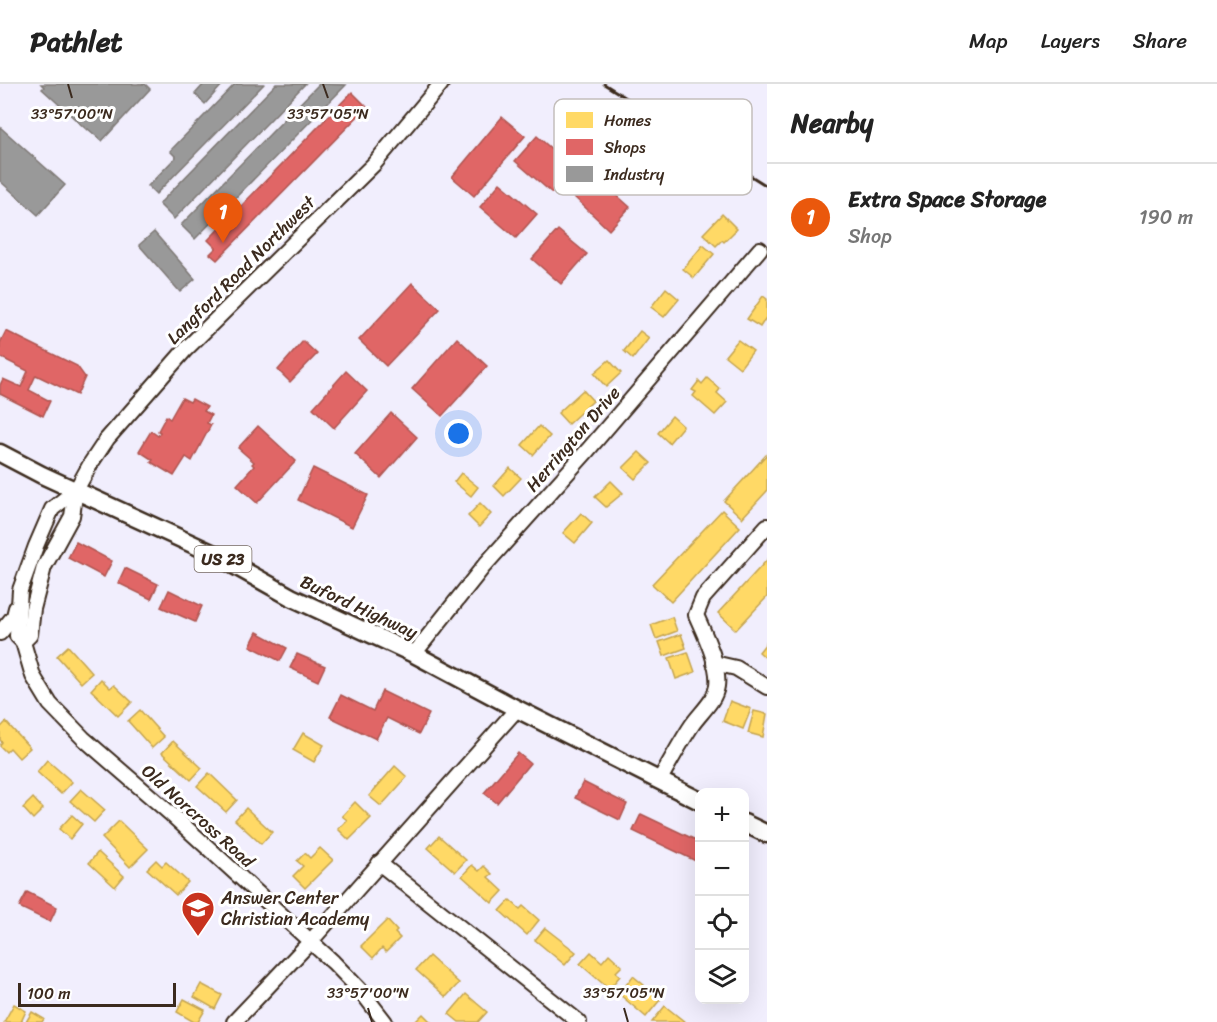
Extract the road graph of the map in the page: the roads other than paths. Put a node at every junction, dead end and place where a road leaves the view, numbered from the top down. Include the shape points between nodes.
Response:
1 (441, 84) edge
2 (760, 249) dead end
3 (0, 453) edge
4 (76, 490) junction
5 (767, 526) edge
6 (18, 600) junction
7 (0, 633) edge
8 (0, 642) edge
9 (23, 642) junction
10 (414, 654) junction
11 (714, 663) junction
12 (767, 687) edge
13 (517, 709) junction
14 (659, 781) junction
15 (695, 799) edge
16 (749, 825) edge
17 (767, 834) edge
18 (380, 863) junction
19 (310, 942) junction
20 (234, 1022) edge
21 (386, 1022) edge
22 (579, 1022) edge

1 - 4 street, Langford Road Northwest via 374,164 173,362 107,439
2 - 10 street, Herrington Drive via 484,566
3 - 4 main road, Buford Highway / US 23
4 - 6 street, Langford Road Northwest via 52,509
4 - 9 street, Langford Road Northwest via 72,516 44,567 30,635
4 - 10 main road, Buford Highway / US 23
5 - 11 street via 704,598 696,615
6 - 7 street via 14,616
6 - 9 street, Langford Road Northwest via 17,636
8 - 9 street
9 - 19 street, Old Norcross Road via 33,676 50,704
10 - 13 main road, Buford Highway / US 23
11 - 12 street via 736,668
11 - 14 street via 717,687 713,697
13 - 14 main road, Buford Highway / US 23
13 - 18 street
14 - 15 main road, Buford Highway / US 23
16 - 17 main road
18 - 19 street
18 - 22 street
19 - 20 street
19 - 21 street, Old Norcross Road via 361,991

